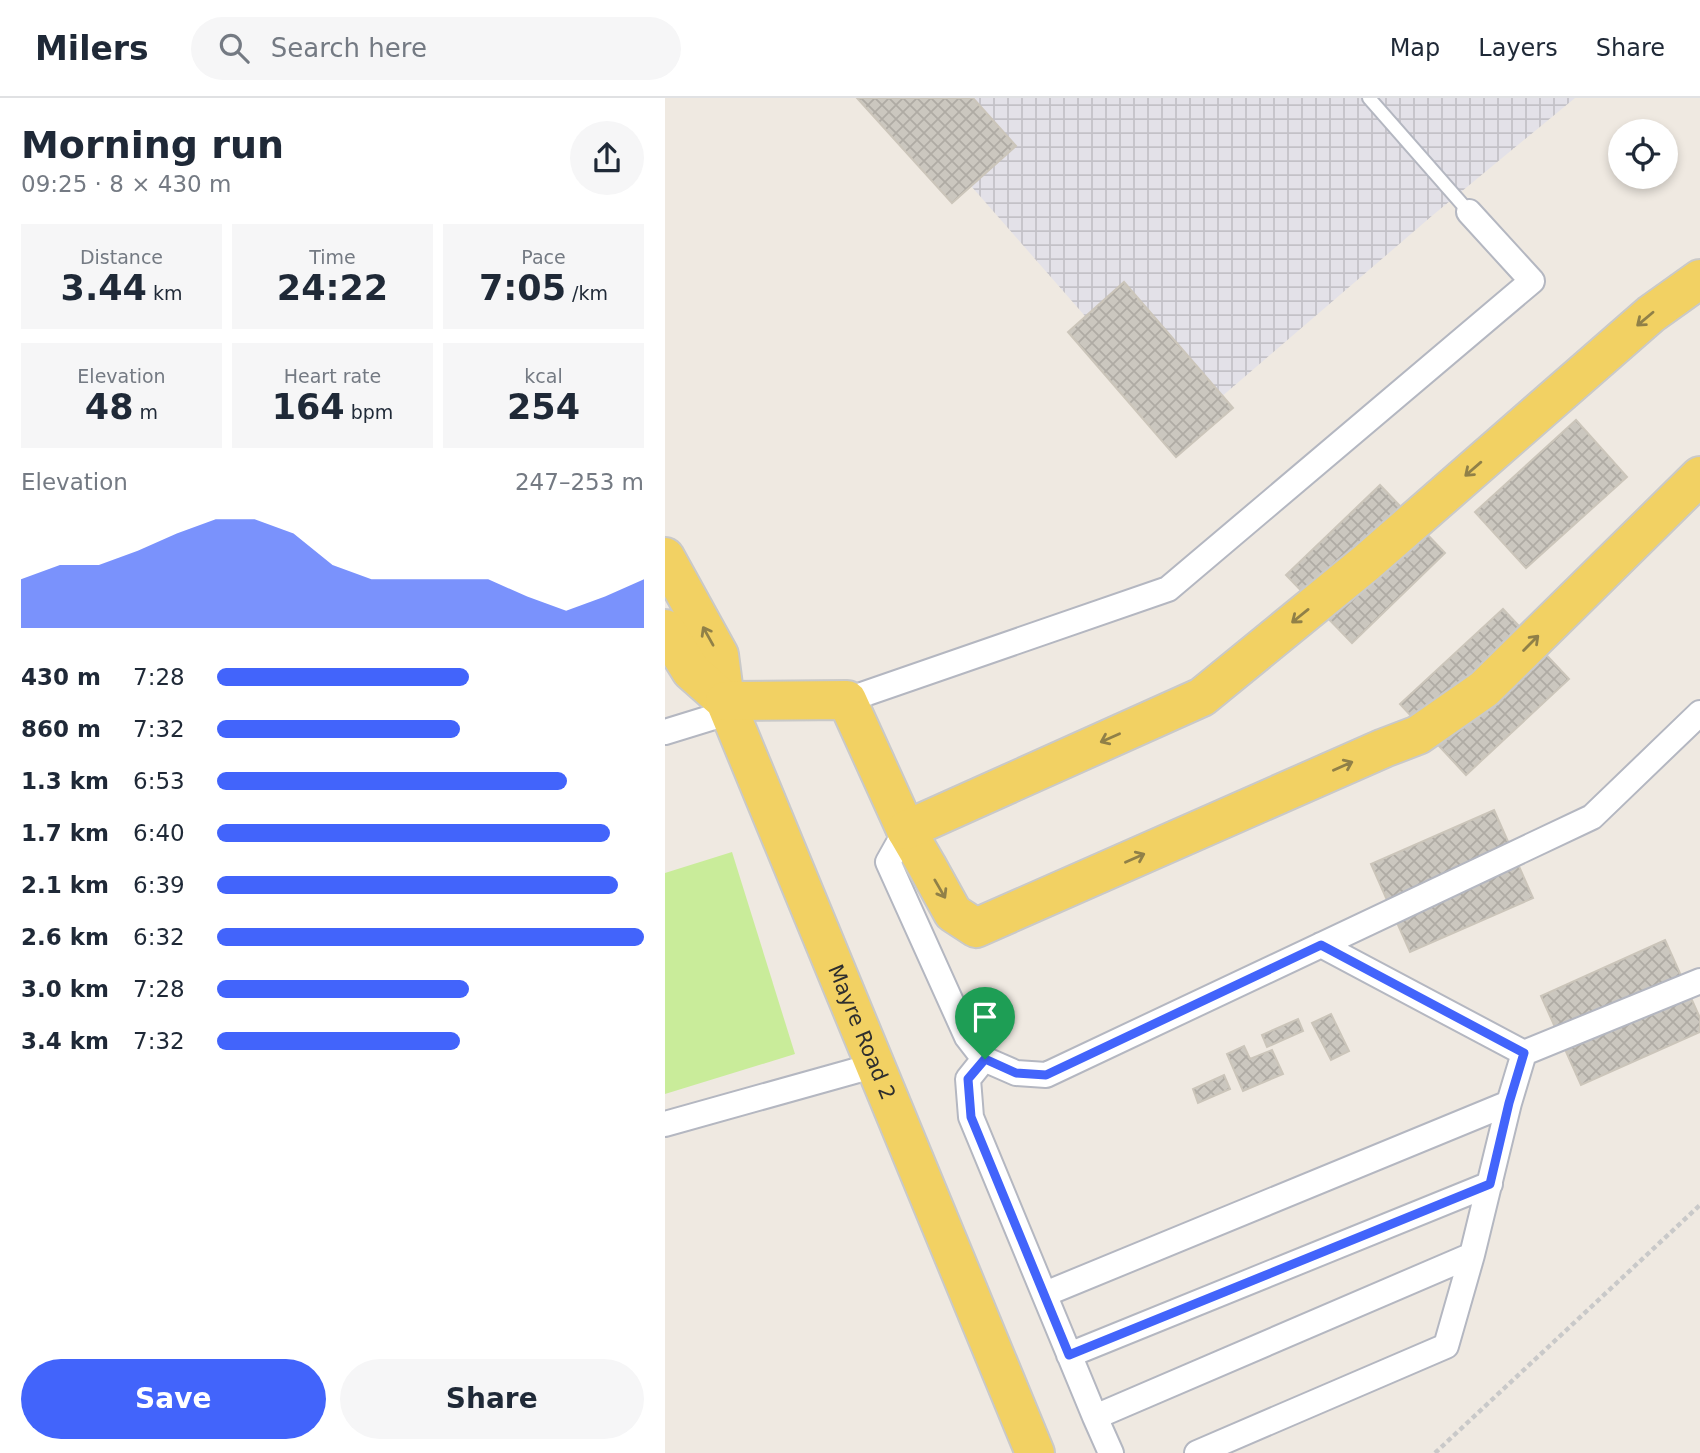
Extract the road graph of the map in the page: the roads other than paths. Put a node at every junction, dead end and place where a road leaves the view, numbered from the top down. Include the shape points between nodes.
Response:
1 (1369, 98) edge
2 (1469, 212) joint
3 (1700, 279) edge
4 (1700, 476) edge
5 (665, 557) edge
6 (665, 629) edge
7 (847, 699) junction
8 (727, 706) junction
9 (1700, 713) edge
10 (665, 732) edge
11 (906, 830) junction
12 (1321, 945) junction
13 (1700, 981) edge
14 (1524, 1053) junction
15 (985, 1059) junction
16 (876, 1065) junction
17 (1509, 1103) junction
18 (665, 1124) edge
19 (1490, 1184) junction
20 (1472, 1255) junction
21 (1045, 1294) junction
22 (1069, 1355) junction
23 (1095, 1417) junction
24 (1034, 1453) edge
25 (1111, 1453) edge
26 (1197, 1453) edge

1 - 2 lane
2 - 7 street via 1532,281 1168,589
3 -> 11 main road via 1651,314 1366,563 1202,697
11 -> 4 main road via 953,913 977,928 1418,736 1484,689
8 -> 5 main road via 719,655
6 - 8 main road, Mayre Road 2 via 691,671
7 - 8 main road
7 - 11 main road
8 - 10 street
8 - 16 main road, Mayre Road 2
9 - 12 street via 1593,817
11 - 15 street via 888,862 967,1037
12 - 14 street
12 - 15 street via 1046,1075 1016,1073
13 - 14 street
14 - 17 street
15 - 21 street via 968,1079 971,1117
16 - 18 street
16 - 24 main road, Mayre Road 2
17 - 19 street
17 - 21 street
19 - 20 street
19 - 22 street
20 - 23 street
20 - 26 street via 1446,1346
21 - 22 street
22 - 23 street
23 - 25 street

